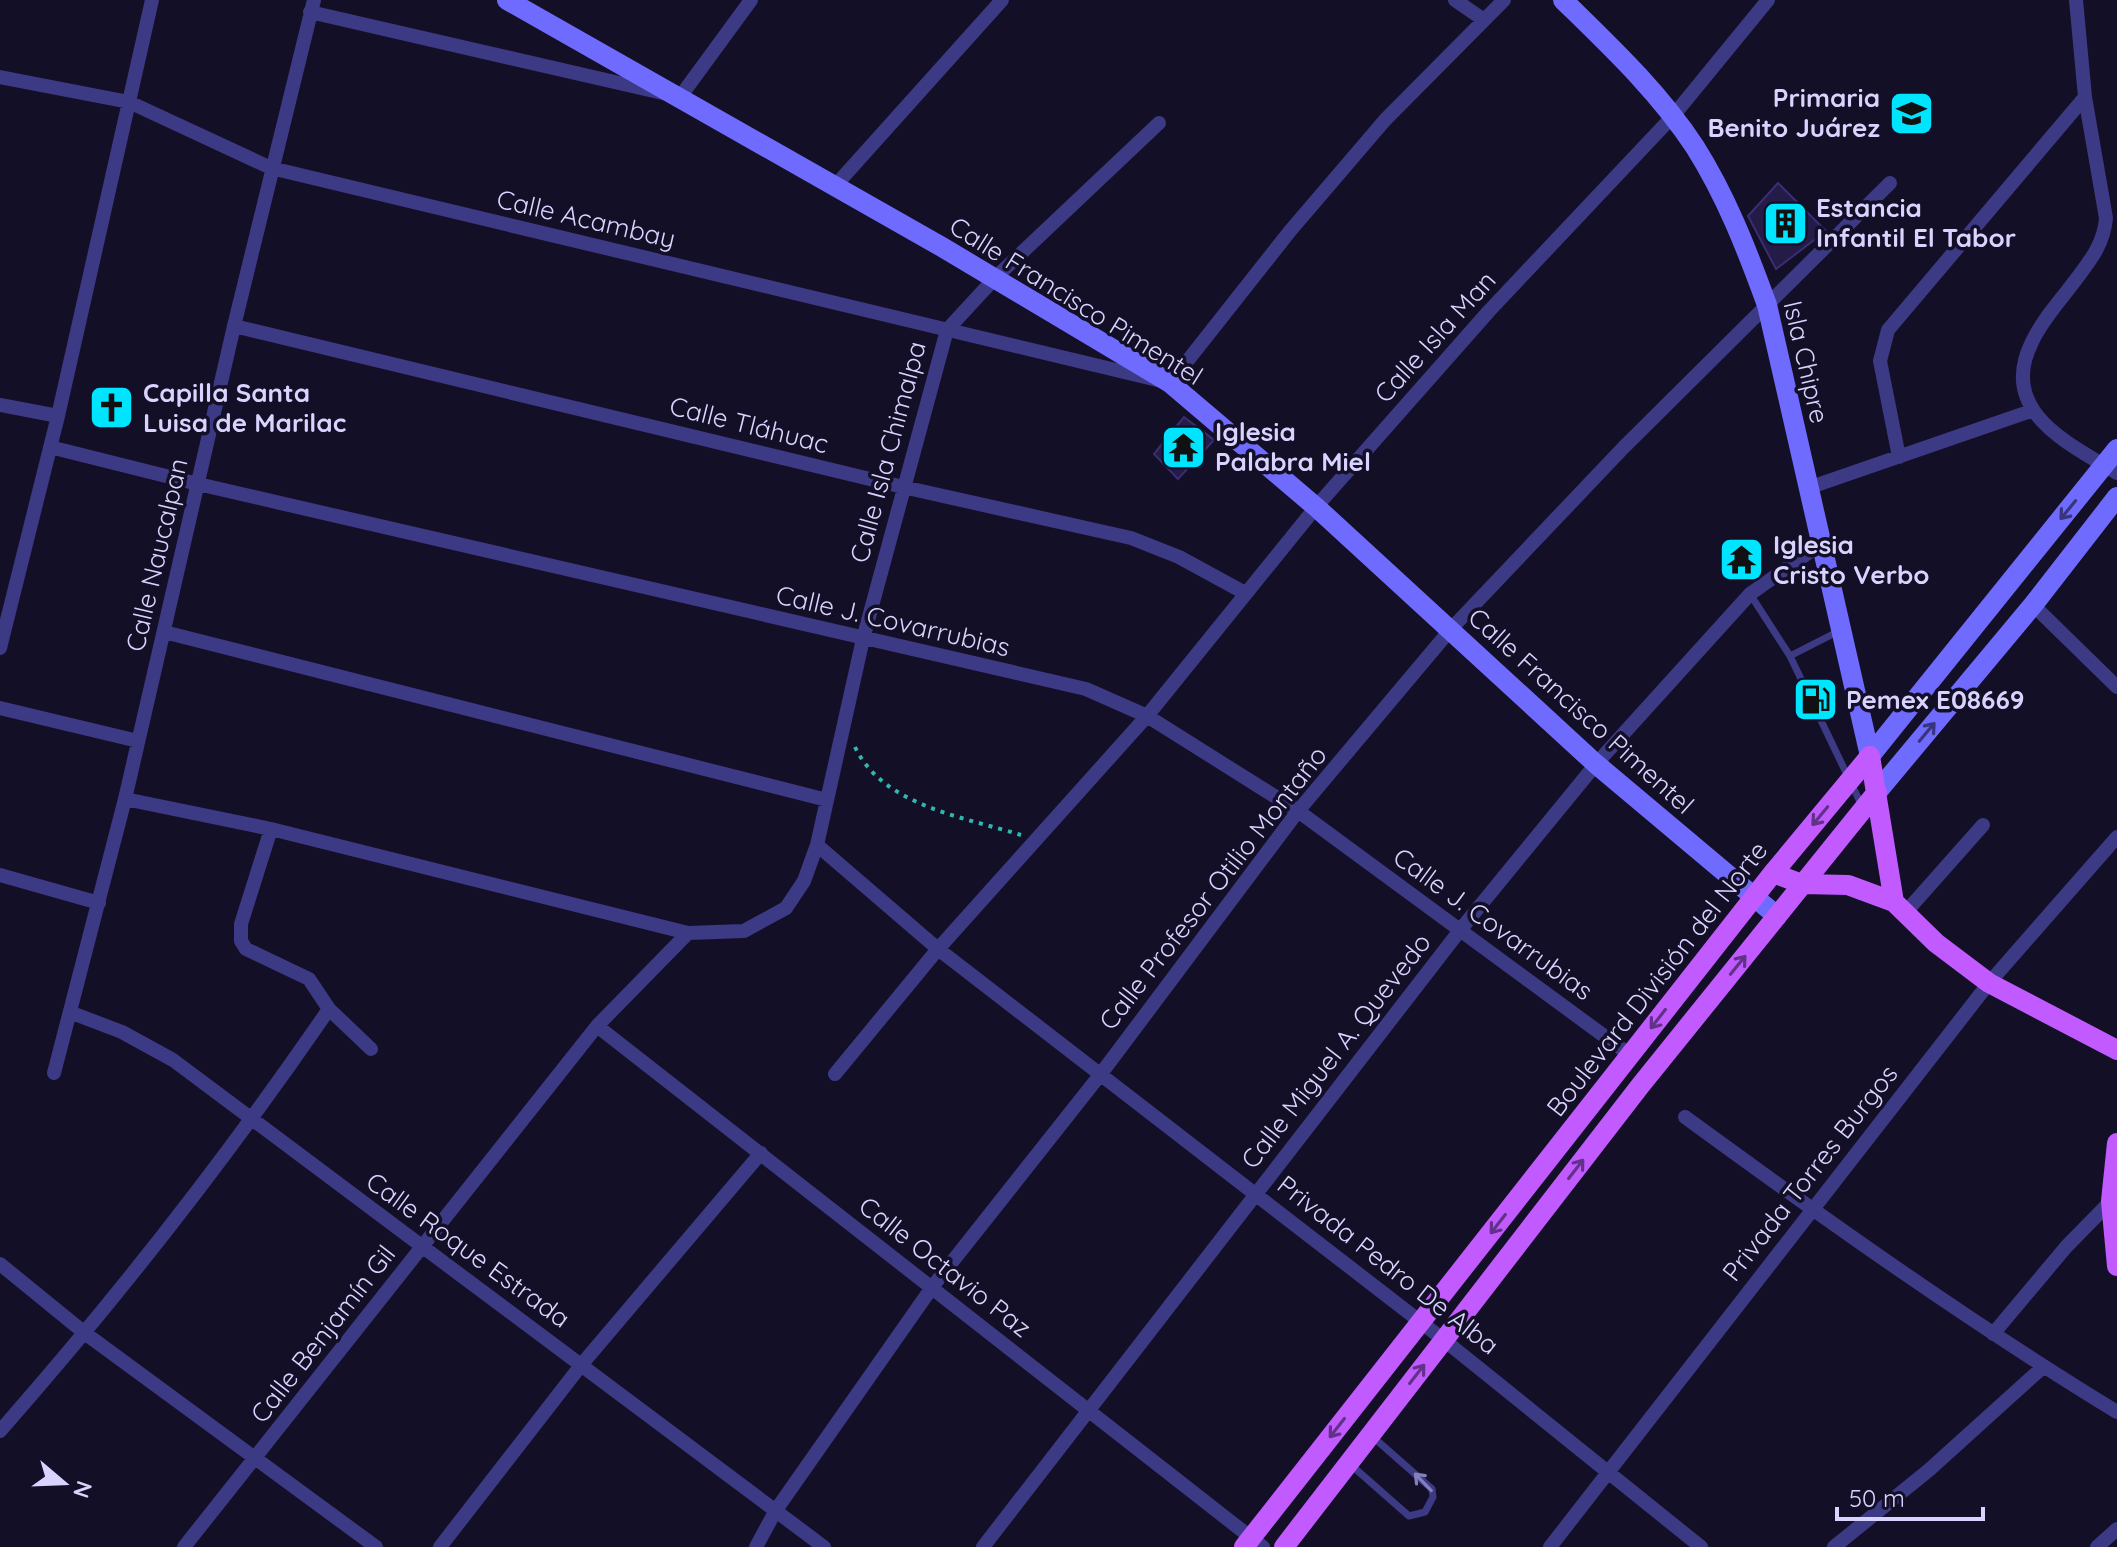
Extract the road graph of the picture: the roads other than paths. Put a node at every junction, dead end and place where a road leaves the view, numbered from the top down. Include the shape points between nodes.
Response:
1 (152, 0) edge
2 (507, 0) edge
3 (751, 0) edge
4 (1002, 0) edge
5 (1455, 0) edge
6 (1504, 0) edge
7 (1563, 0) edge
8 (1768, 0) edge
9 (2076, 0) edge
10 (312, 6) edge
11 (1484, 20) junction
12 (0, 77) edge
13 (680, 97) junction
14 (2085, 97) junction
15 (129, 102) junction
16 (1673, 116) junction
17 (1159, 123) dead end
18 (271, 168) junction
19 (1890, 183) dead end
20 (835, 186) junction
21 (995, 278) junction
22 (1767, 305) junction
23 (234, 326) junction
24 (947, 330) junction
25 (1170, 383) junction
26 (0, 405) edge
27 (2031, 411) junction
28 (58, 416) junction
29 (50, 447) junction
30 (1899, 457) junction
31 (2113, 463) edge
32 (198, 484) junction
33 (903, 487) junction
34 (1808, 488) junction
35 (2117, 497) edge
36 (1316, 507) junction
37 (1822, 543) junction
38 (1245, 593) junction
39 (1750, 594) junction
40 (2033, 605) junction
41 (1451, 629) junction
42 (1841, 630) junction
43 (164, 632) junction
44 (863, 639) junction
45 (0, 648) edge
46 (1790, 656) junction
47 (2117, 687) edge
48 (0, 708) edge
49 (1147, 716) junction
50 (138, 741) junction
51 (1870, 756) junction
52 (1596, 764) junction
53 (1848, 782) junction
54 (1877, 792) junction
55 (125, 799) junction
56 (827, 800) junction
57 (1863, 809) junction
58 (1298, 811) junction
59 (1983, 825) dead end
60 (271, 829) junction
61 (2117, 837) edge
62 (817, 845) junction
63 (1773, 873) junction
64 (0, 875) edge
65 (1802, 884) junction
66 (1754, 897) junction
67 (99, 903) junction
68 (1899, 907) junction
69 (1777, 916) junction
70 (1461, 929) junction
71 (688, 933) junction
72 (938, 949) junction
73 (1989, 983) junction
74 (329, 1009) junction
75 (72, 1013) junction
76 (597, 1026) junction
77 (2110, 1045) edge
78 (371, 1049) dead end
79 (1630, 1055) junction
80 (2117, 1058) edge
81 (54, 1073) dead end
82 (835, 1074) dead end
83 (1100, 1075) junction
84 (1685, 1117) dead end
85 (254, 1118) junction
86 (2117, 1143) edge
87 (761, 1153) junction
88 (1257, 1193) junction
89 (2111, 1201) junction
90 (1811, 1210) junction
91 (421, 1249) junction
92 (0, 1264) edge
93 (2117, 1266) edge
94 (933, 1286) junction
95 (1421, 1321) junction
96 (86, 1334) junction
97 (1993, 1334) junction
98 (1444, 1340) junction
99 (582, 1364) junction
100 (2043, 1367) junction
101 (1089, 1411) junction
102 (2117, 1412) edge
103 (0, 1431) edge
104 (1371, 1435) junction
105 (255, 1458) junction
106 (1349, 1463) junction
107 (1609, 1470) junction
108 (776, 1510) junction
109 (2117, 1529) edge
110 (1253, 1544) edge
111 (184, 1547) edge
112 (376, 1547) edge
113 (440, 1547) edge
114 (756, 1547) edge
115 (824, 1547) edge
116 (983, 1547) edge
117 (1284, 1547) edge
118 (1550, 1547) edge
119 (1701, 1547) edge
120 (1834, 1547) edge
121 (2097, 1547) edge

1 - 15 street
2 - 13 main road, Calle Francisco Pimentel
3 - 13 street
4 - 20 street
5 - 11 street
6 - 11 street
7 - 16 main road, Isla Chipre
8 - 16 street, Calle Isla Man
9 - 14 street
10 - 13 street
10 - 18 street, Calle Naucalpan
11 - 25 street via 1375,131
12 - 15 street, Calle Acambay
13 - 20 main road, Calle Francisco Pimentel
14 - 27 street via 2105,231 2096,253 2031,343 2025,375
14 - 30 street via 1888,330 1880,361
15 - 18 street, Calle Acambay
15 - 28 street
16 - 22 main road, Isla Chipre via 1712,176
16 - 36 street, Calle Isla Man via 1489,311
17 - 21 street, Calle Isla Chimalpa
18 - 23 street, Calle Naucalpan
18 - 24 street, Calle Acambay
19 - 22 street, Calle Profesor Otilio Montaño
20 - 21 main road, Calle Francisco Pimentel
21 - 24 street, Calle Isla Chimalpa
21 - 25 main road, Calle Francisco Pimentel
22 - 34 main road, Isla Chipre
22 - 41 street, Calle Profesor Otilio Montaño
23 - 32 street, Calle Naucalpan
23 - 33 street, Calle Tláhuac
24 - 25 street, Calle Acambay
24 - 33 street, Calle Isla Chimalpa
25 - 36 main road, Calle Francisco Pimentel
26 - 28 street
27 - 30 street
27 - 31 street via 2055,435
28 - 29 street
29 - 32 street, Calle J. Covarrubias
29 - 45 street
30 - 34 street
31 -> 51 main road, Boulevard División del Norte
32 - 43 street, Calle Naucalpan
32 - 44 street, Calle J. Covarrubias
33 - 38 street, Calle Tláhuac via 1131,538
33 - 44 street, Calle Isla Chimalpa
34 - 37 main road, Isla Chipre
35 - 40 main road, Boulevard División del Norte
36 - 38 street, Calle Isla Man
36 - 41 main road, Calle Francisco Pimentel
37 - 39 street, Calle Miguel A. Quevedo
37 - 42 main road, Isla Chipre
38 - 49 street, Calle Isla Man
39 - 46 lane
39 - 52 street, Calle Miguel A. Quevedo
40 - 47 street
54 -> 40 main road, Boulevard División del Norte
41 - 52 main road, Calle Francisco Pimentel
41 - 58 street, Calle Profesor Otilio Montaño
42 - 46 lane
42 - 51 main road, Isla Chipre
43 - 50 street, Calle Naucalpan
43 - 56 street
44 - 49 street, Calle J. Covarrubias via 1086,689
44 - 56 street, Calle Isla Chimalpa
46 - 53 lane
48 - 50 street
49 - 58 street, Calle J. Covarrubias
49 - 72 street, Calle Isla Man
50 - 55 street, Calle Naucalpan
51 - 53 main road, Boulevard División del Norte
51 - 54 main road, Isla Chipre
52 - 66 main road, Calle Francisco Pimentel
52 - 70 street, Calle Miguel A. Quevedo
53 - 57 lane
53 -> 63 main road, Boulevard División del Norte
54 - 57 main road, Boulevard División del Norte
54 - 68 main road
55 - 60 street, Calle Isla Chimalpa
55 - 67 street, Calle Naucalpan
56 - 62 street, Calle Isla Chimalpa
57 - 65 main road, Boulevard División del Norte
58 - 70 street, Calle J. Covarrubias
58 - 83 street, Calle Profesor Otilio Montaño
59 - 68 street
60 - 71 street, Calle Isla Chimalpa
60 - 74 street via 241,924 241,941 252,955 309,979
61 - 73 street, Privada Torres Burgos
62 - 71 street, Calle Isla Chimalpa via 804,881 786,908 744,931
62 - 72 street, Privada Pedro De Alba
63 - 65 main road
63 - 66 main road, Boulevard División del Norte
64 - 67 street
65 - 68 main road via 1848,885
65 - 69 main road, Boulevard División del Norte
66 - 69 main road, Calle Francisco Pimentel
66 -> 79 main road, Boulevard División del Norte
67 - 75 street, Calle Naucalpan
68 - 73 main road
98 -> 69 main road, Boulevard División del Norte
70 - 79 street, Calle J. Covarrubias
70 - 88 street, Calle Miguel A. Quevedo
71 - 76 street, Calle Benjamín Gil
72 - 82 street, Calle Isla Man
72 - 83 street, Privada Pedro De Alba
73 - 77 main road
73 - 90 street, Privada Torres Burgos
74 - 78 street
74 - 85 street
75 - 81 street, Calle Naucalpan
75 - 85 street, Calle Roque Estrada via 145,1043
76 - 87 street, Calle Octavio Paz
76 - 91 street, Calle Benjamín Gil
77 - 80 main road
79 -> 95 main road, Boulevard División del Norte
83 - 88 street, Privada Pedro De Alba
83 - 94 street, Calle Profesor Otilio Montaño
84 - 90 street
85 - 91 street, Calle Roque Estrada
85 - 96 street
86 - 89 main road
87 - 94 street, Calle Octavio Paz
87 - 99 street
88 - 95 street, Privada Pedro De Alba
88 - 101 street, Calle Miguel A. Quevedo
89 - 93 main road
89 - 97 street
90 - 97 street
90 - 107 street, Privada Torres Burgos
91 - 99 street, Calle Roque Estrada
91 - 105 street, Calle Benjamín Gil
92 - 96 street
94 - 101 street, Calle Octavio Paz
94 - 108 street, Calle Profesor Otilio Montaño
95 - 98 street, Privada Pedro De Alba
95 -> 110 main road, Boulevard División del Norte
96 - 103 street
96 - 105 street
97 - 100 street
104 -> 98 main road, Boulevard División del Norte
98 - 107 street, Privada Pedro De Alba
99 - 108 street, Calle Roque Estrada
99 - 113 street
100 - 102 street
100 - 120 street
101 - 110 street, Calle Octavio Paz
101 - 116 street, Calle Miguel A. Quevedo
104 - 106 main road, Boulevard División del Norte
106 -> 104 lane via 1409,1516 1425,1512 1432,1489
105 - 111 street, Calle Benjamín Gil
105 - 112 street
106 - 117 main road, Boulevard División del Norte
107 - 118 street, Privada Torres Burgos
107 - 119 street, Privada Pedro De Alba
108 - 114 street, Calle Profesor Otilio Montaño
108 - 115 street, Calle Roque Estrada
109 - 121 street

